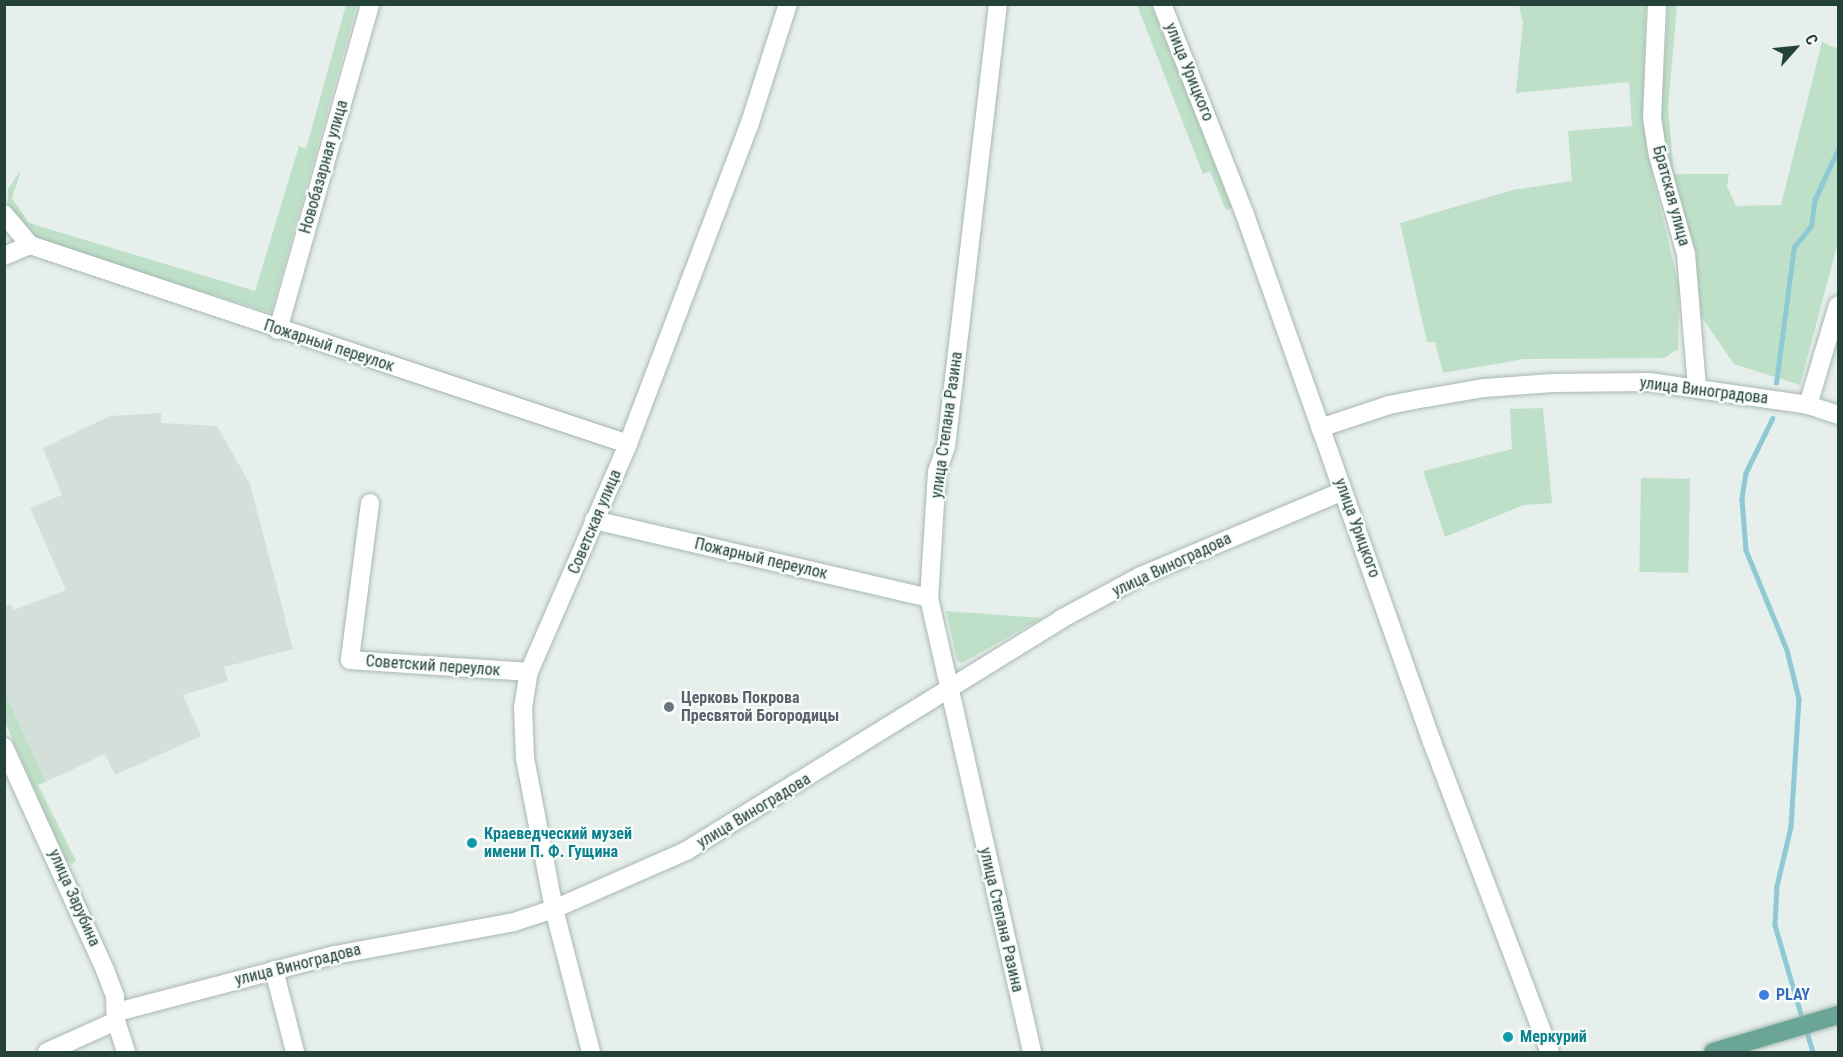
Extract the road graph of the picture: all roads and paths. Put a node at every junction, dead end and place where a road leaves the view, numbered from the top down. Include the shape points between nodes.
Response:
1 (369, 4) edge
2 (788, 4) edge
3 (998, 4) edge
4 (1162, 4) edge
5 (1658, 4) edge
6 (4, 214) edge
7 (30, 245) junction
8 (4, 256) edge
9 (1839, 305) edge
10 (278, 330) junction
11 (1697, 387) junction
12 (1809, 405) junction
13 (1839, 415) edge
14 (1320, 428) junction
15 (628, 444) junction
16 (1343, 491) junction
17 (370, 503) dead end
18 (594, 520) junction
19 (929, 598) junction
20 (530, 672) junction
21 (950, 690) junction
22 (4, 747) edge
23 (554, 909) junction
24 (274, 970) junction
25 (1839, 1015) edge
26 (116, 1016) junction
27 (46, 1053) edge
28 (126, 1053) edge
29 (295, 1053) edge
30 (591, 1053) edge
31 (1032, 1053) edge
32 (1550, 1053) edge
33 (1713, 1053) edge

1 - 10 street, Новобазарная улица
2 - 15 street, Советская улица via 749,126
3 - 19 street, улица Степана Разина via 946,446 937,472
4 - 14 street, улица Урицкого via 1244,212
5 - 11 street, Братская улица via 1652,118 1658,155 1686,254
6 - 7 street
7 - 8 street
7 - 10 street, Пожарный переулок
9 - 12 street
10 - 15 street, Пожарный переулок
11 - 12 street, улица Виноградова
11 - 14 street, улица Виноградова via 1648,382 1484,388 1389,405
12 - 13 street, улица Виноградова
14 - 16 street, улица Урицкого
15 - 18 street, Советская улица
16 - 21 street, улица Виноградова via 1141,576 1061,619
16 - 32 street, улица Урицкого via 1432,742
17 - 20 street, Советский переулок via 350,660
18 - 19 street, Пожарный переулок
18 - 20 street, Советская улица
19 - 21 street, улица Степана Разина
20 - 23 street, Советская улица via 524,708 525,759
21 - 23 street, улица Виноградова via 687,851
21 - 31 street, улица Степана Разина
22 - 26 street, улица Зарубина via 115,996
23 - 24 street, улица Виноградова via 514,922 380,945
23 - 30 street, Советская улица
24 - 26 street, улица Виноградова
24 - 29 street
25 - 33 main road
26 - 27 street, улица Виноградова
26 - 28 street, улица Зарубина

